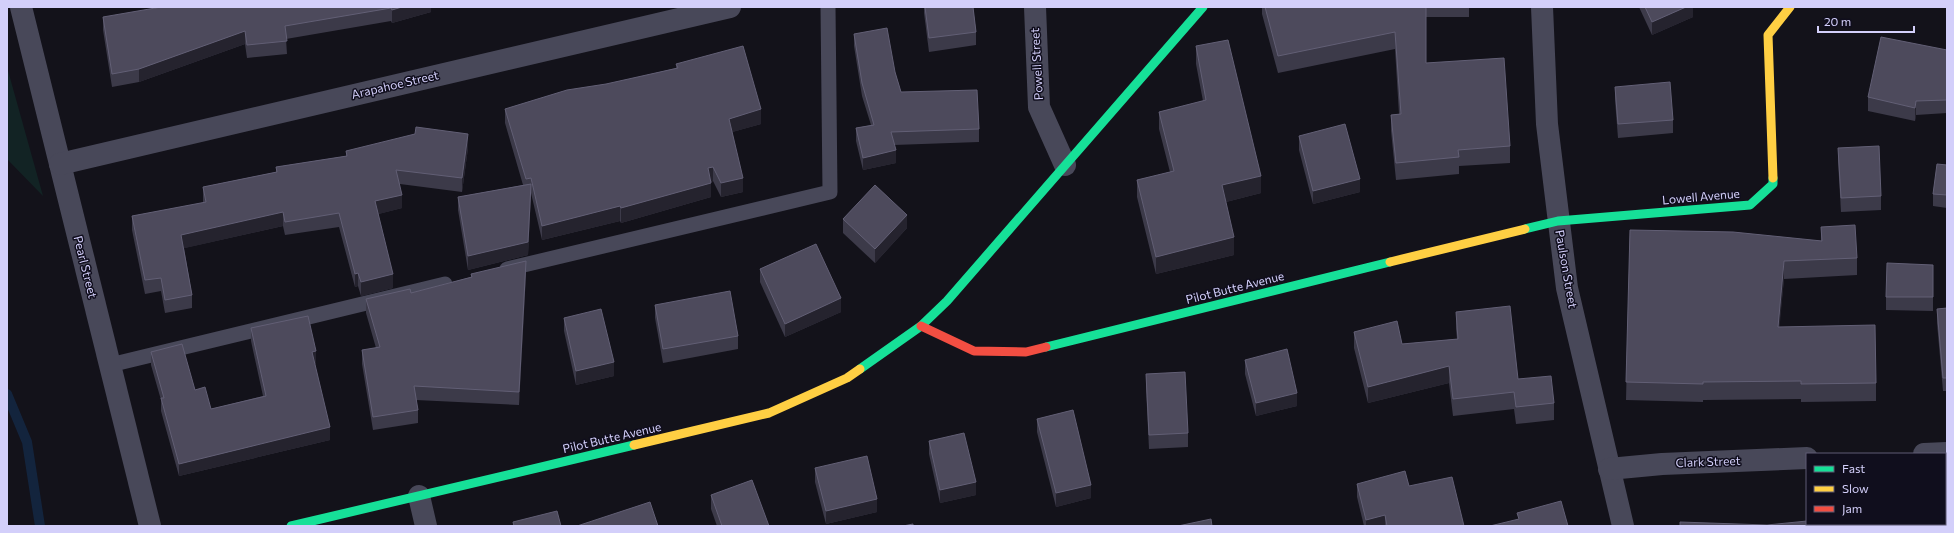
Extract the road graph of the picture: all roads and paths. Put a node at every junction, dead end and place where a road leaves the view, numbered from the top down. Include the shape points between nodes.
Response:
1 (21, 7) edge
2 (730, 7) edge
3 (828, 7) edge
4 (1035, 7) edge
5 (1203, 7) edge
6 (1542, 7) edge
7 (1790, 7) edge
8 (60, 164) junction
9 (1065, 165) junction
10 (1558, 221) junction
11 (497, 272) edge
12 (458, 281) edge
13 (921, 326) junction
14 (110, 365) junction
15 (1806, 458) edge
16 (1610, 469) junction
17 (419, 496) junction
18 (150, 526) edge
19 (291, 526) edge
20 (426, 526) edge
21 (1623, 526) edge

1 - 8 street, Pearl Street
2 - 8 street, Arapahoe Street
3 - 11 lane via 830,192
4 - 9 street, Powell Street via 1039,107
5 - 9 main road, Pilot Butte Avenue
6 - 10 street, Paulson Street via 1547,124
7 - 10 main road, Lowell Avenue via 1768,35 1772,184 1750,205
8 - 14 street, Pearl Street
9 - 13 main road, Pilot Butte Avenue via 947,301
10 - 13 main road, Pilot Butte Avenue via 1026,352 974,351
10 - 16 street, Paulson Street via 1567,288
12 - 14 lane
13 - 17 main road, Pilot Butte Avenue via 848,378 769,412
14 - 18 street, Pearl Street
15 - 16 street, Clark Street via 1662,464
16 - 21 street, Paulson Street
17 - 19 main road, Pilot Butte Avenue
17 - 20 street

